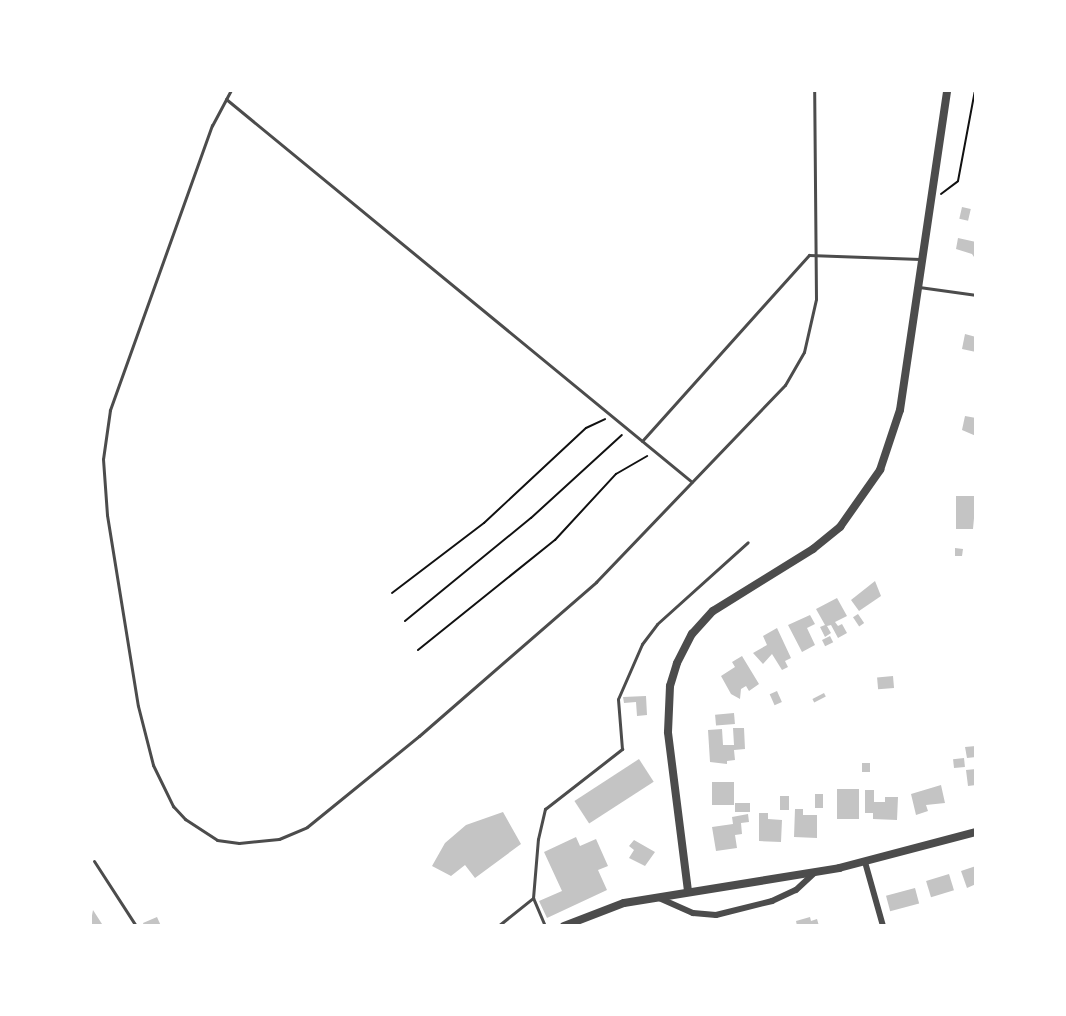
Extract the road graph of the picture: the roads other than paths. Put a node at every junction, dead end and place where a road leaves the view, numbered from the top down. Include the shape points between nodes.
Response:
1 (231, 90) edge
2 (814, 90) edge
3 (947, 90) edge
4 (226, 99) junction
5 (817, 255) junction
6 (922, 259) junction
7 (918, 287) junction
8 (976, 295) edge
9 (642, 441) junction
10 (692, 482) junction
11 (748, 542) dead end
12 (976, 832) edge
13 (93, 861) dead end
14 (865, 861) junction
15 (814, 873) junction
16 (688, 891) junction
17 (656, 896) junction
18 (533, 898) junction
19 (136, 926) edge
20 (498, 926) edge
21 (545, 926) edge
22 (564, 926) edge
23 (883, 926) edge

1 - 4 lane
2 - 5 lane
3 - 6 street
4 - 9 lane
4 - 10 lane via 212,125 110,410 103,459 107,515 138,706 153,765 173,806 185,819 217,840 239,843 279,839 307,827 596,582
5 - 6 lane
5 - 9 lane via 809,255 801,262
5 - 10 lane via 816,299 804,352 785,385
6 - 7 street
7 - 8 lane
7 - 16 street via 900,410 890,446 868,492 840,527 813,549 713,611 692,634 677,663 670,686 668,732
9 - 10 lane
11 - 18 lane via 657,624 642,644 618,699 622,749 545,809
12 - 14 street
13 - 19 lane
14 - 15 street
14 - 23 street
15 - 16 street
15 - 17 street via 796,890 772,901 716,915 693,913
16 - 17 street
17 - 22 street via 624,903
18 - 20 lane
18 - 21 lane

